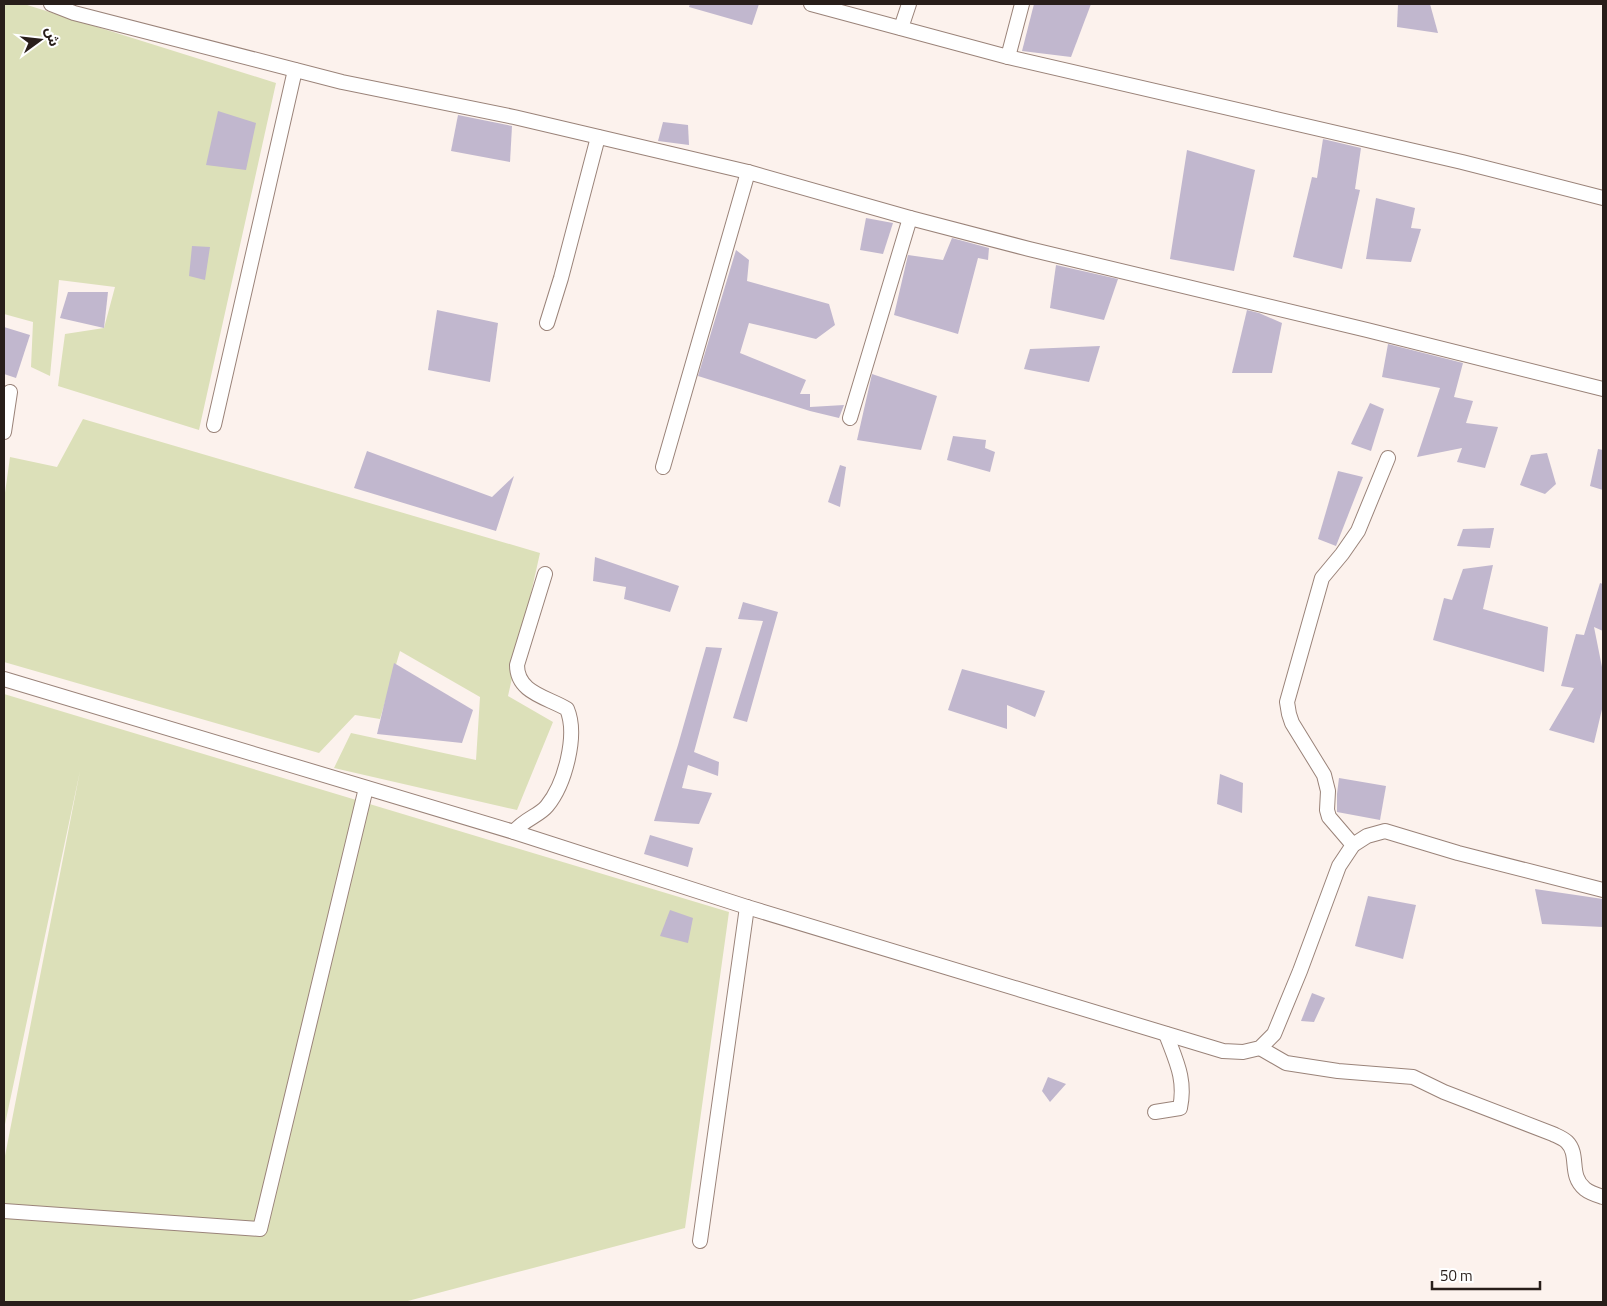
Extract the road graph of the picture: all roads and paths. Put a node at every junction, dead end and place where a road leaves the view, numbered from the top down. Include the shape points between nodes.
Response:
1 (51, 4) edge
2 (811, 4) edge
3 (909, 4) edge
4 (1022, 4) edge
5 (901, 28) junction
6 (1008, 57) junction
7 (295, 70) junction
8 (598, 137) junction
9 (748, 172) junction
10 (1603, 198) edge
11 (910, 218) junction
12 (547, 323) dead end
13 (1603, 389) edge
14 (10, 392) dead end
15 (850, 418) dead end
16 (214, 425) dead end
17 (4, 432) edge
18 (1388, 458) dead end
19 (663, 467) dead end
20 (546, 574) dead end
21 (4, 679) edge
22 (366, 788) junction
23 (514, 832) junction
24 (1352, 845) junction
25 (1603, 890) edge
26 (747, 907) junction
27 (1166, 1034) junction
28 (1260, 1048) junction
29 (1155, 1112) dead end
30 (1603, 1197) edge
31 (4, 1211) edge
32 (700, 1241) dead end

1 - 7 street via 74,13
2 - 5 street
3 - 5 street
4 - 6 street
5 - 6 street
6 - 10 street via 1462,162
7 - 8 street
7 - 16 street
8 - 9 street
8 - 12 street
9 - 11 street
9 - 19 street
11 - 13 street
11 - 15 street
14 - 17 street
18 - 24 street via 1358,530 1322,578 1287,702 1292,723 1324,775 1329,817
20 - 23 street via 517,665 517,674 531,692 566,709 571,718 571,736 567,762 556,792 546,807 520,824
21 - 22 street
22 - 23 street
22 - 31 street via 260,1229
23 - 26 street
24 - 25 street via 1385,831
24 - 28 street via 1339,866 1274,1034
26 - 27 street
26 - 32 street
27 - 28 street via 1223,1051 1243,1052
27 - 29 street via 1181,1073 1183,1093 1180,1108
28 - 30 street via 1286,1063 1338,1071 1412,1076 1444,1092 1553,1134 1567,1142 1573,1153 1578,1182 1586,1190

